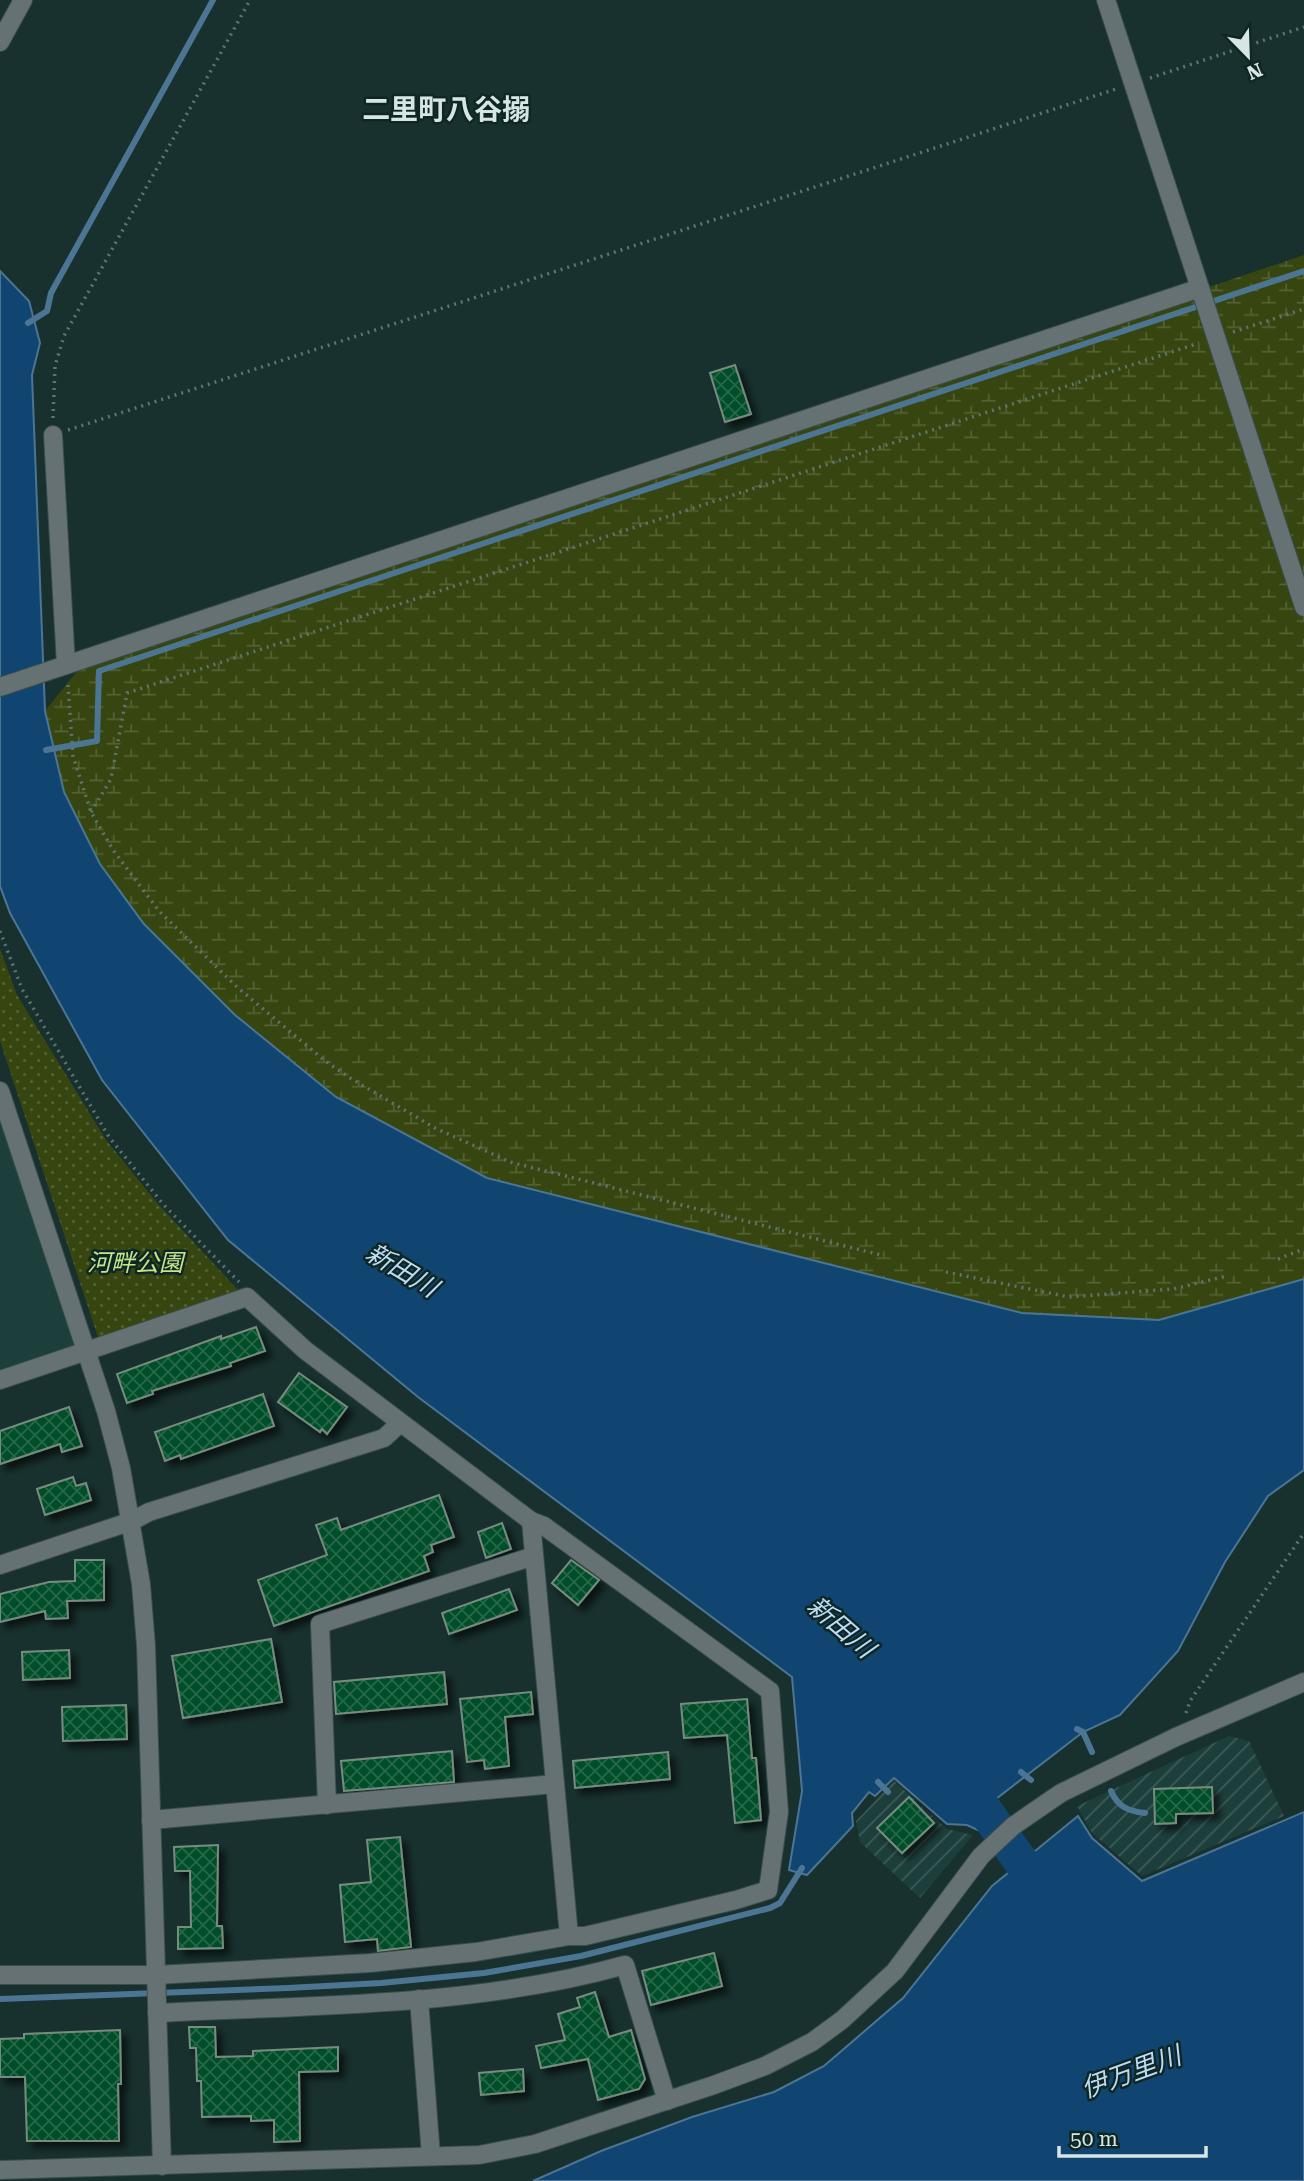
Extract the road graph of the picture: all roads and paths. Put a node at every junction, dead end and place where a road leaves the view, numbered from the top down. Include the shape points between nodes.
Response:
1 (23, 0) edge
2 (250, 0) edge
3 (1106, 0) edge
4 (1304, 27) edge
5 (0, 42) edge
6 (1134, 83) junction
7 (1200, 288) junction
8 (1304, 309) edge
9 (1216, 337) junction
10 (53, 435) junction
11 (1304, 607) edge
12 (66, 665) junction
13 (0, 687) edge
14 (91, 812) junction
15 (0, 932) edge
16 (0, 1091) edge
17 (1304, 1249) edge
18 (881, 1255) dead end
19 (1278, 1259) dead end
20 (946, 1272) dead end
21 (1227, 1276) dead end
22 (247, 1297) junction
23 (86, 1351) junction
24 (0, 1380) edge
25 (400, 1424) junction
26 (131, 1521) junction
27 (531, 1521) junction
28 (1304, 1533) edge
29 (534, 1556) junction
30 (0, 1564) edge
31 (1304, 1682) edge
32 (1176, 1737) junction
33 (555, 1784) junction
34 (327, 1805) junction
35 (152, 1821) junction
36 (569, 1936) junction
37 (0, 1975) edge
38 (156, 1975) junction
39 (418, 1999) junction
40 (157, 2013) junction
41 (667, 2101) junction
42 (431, 2156) junction
43 (162, 2166) junction
44 (0, 2169) edge

1 - 5 street
2 - 10 path via 64,336 55,366
3 - 6 street
4 - 6 path
6 - 7 street
6 - 10 path
7 - 9 street
7 - 12 street
8 - 9 path
9 - 11 street
9 - 14 path via 127,693 111,779
10 - 12 street
12 - 13 street
12 - 14 path via 73,756
14 - 18 path via 159,911 237,987 349,1078 435,1128 510,1162
15 - 22 path via 22,989 109,1137 163,1204 243,1285
16 - 23 street
17 - 19 path
20 - 21 path via 1069,1297 1173,1289
22 - 23 street
22 - 25 street via 305,1350
23 - 24 street
23 - 26 street via 115,1445
25 - 26 street via 384,1438
25 - 27 street
26 - 30 street
26 - 35 street via 146,1646
27 - 29 street
27 - 36 street via 770,1691 779,1812 768,1890 585,1936
28 - 32 path via 1190,1701
29 - 33 street
29 - 34 street via 320,1625
31 - 32 street
32 - 41 street via 1061,1793 1013,1826 981,1856 895,1971 812,2042 765,2066
33 - 34 street
33 - 36 street
34 - 35 street
35 - 38 street
36 - 38 street via 370,1963
37 - 38 street
38 - 40 street
39 - 40 street
39 - 41 street via 522,1988 625,1965
39 - 42 street
40 - 43 street
41 - 42 street via 536,2144 479,2155
42 - 43 street
43 - 44 street

